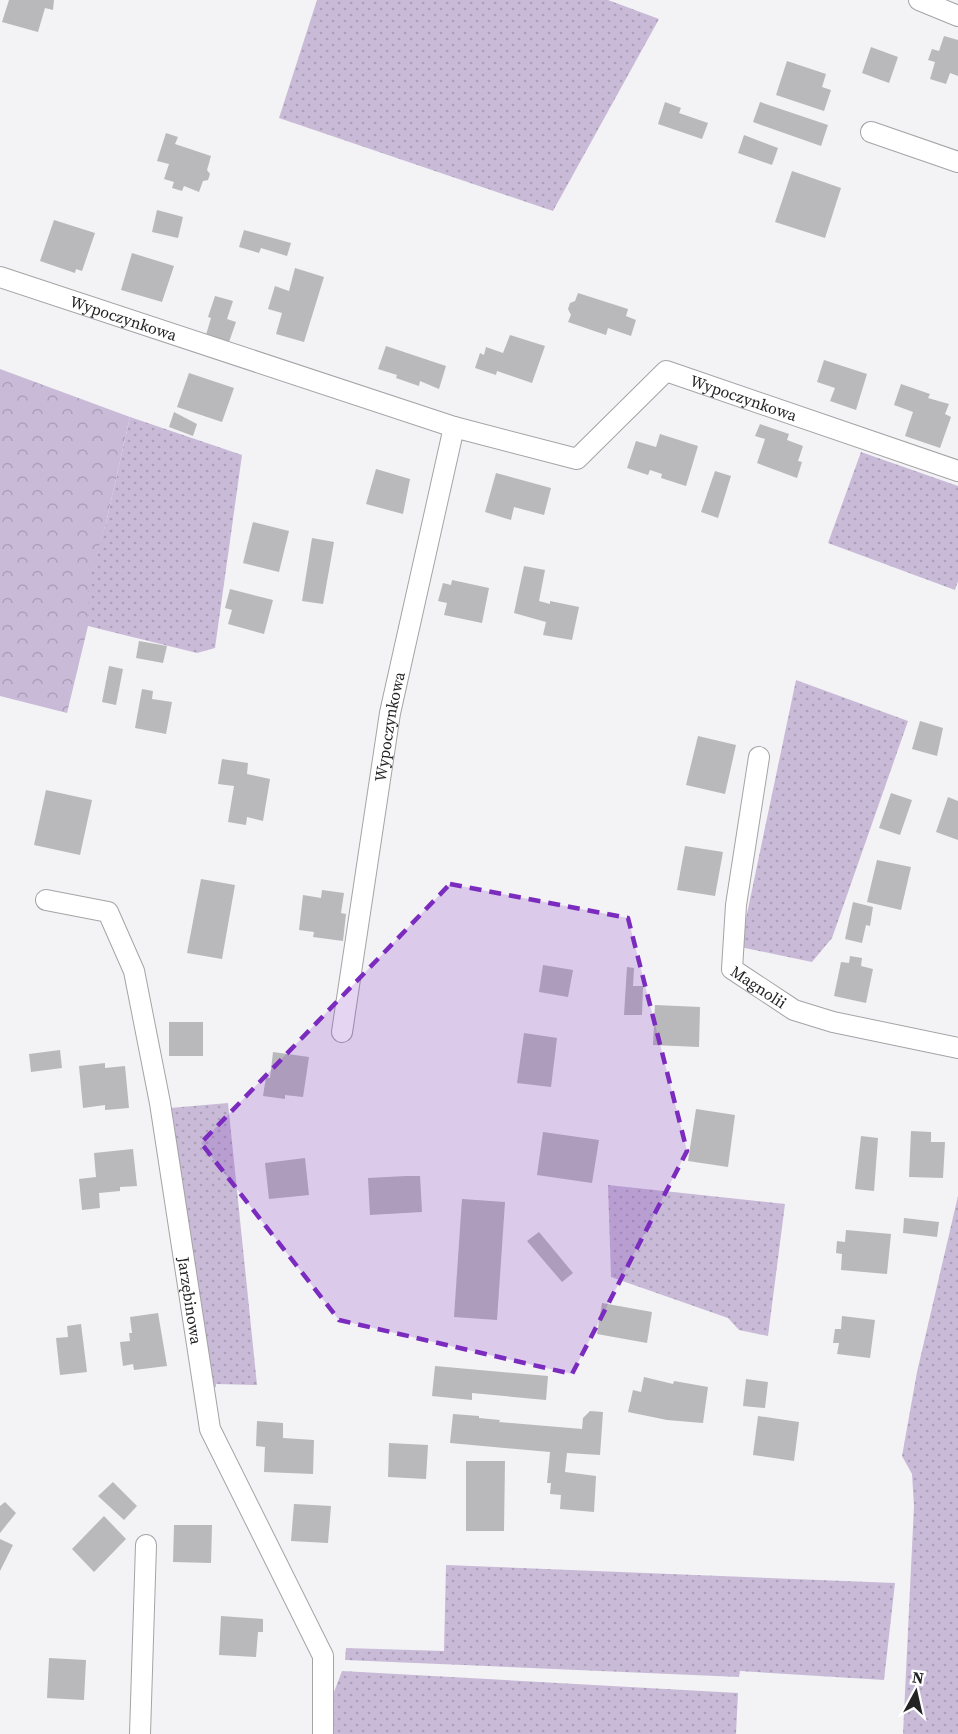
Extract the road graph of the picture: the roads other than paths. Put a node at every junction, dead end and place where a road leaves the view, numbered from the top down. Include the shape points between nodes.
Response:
1 (919, 0) edge
2 (958, 16) edge
3 (871, 132) dead end
4 (958, 162) edge
5 (0, 277) edge
6 (454, 426) junction
7 (958, 471) edge
8 (759, 757) dead end
9 (46, 900) dead end
10 (342, 1032) dead end
11 (958, 1048) edge
12 (146, 1545) dead end
13 (140, 1734) edge
14 (323, 1734) edge

1 - 2 street
3 - 4 street
5 - 6 street, Wypoczynkowa
6 - 7 street, Wypoczynkowa via 577,459 666,372
6 - 10 street, Wypoczynkowa via 390,713
8 - 11 street, Magnolii via 736,905 732,969 794,1010 832,1022
9 - 14 street, Jarzębinowa via 108,912 134,971 160,1103 210,1429 323,1656
12 - 13 street

